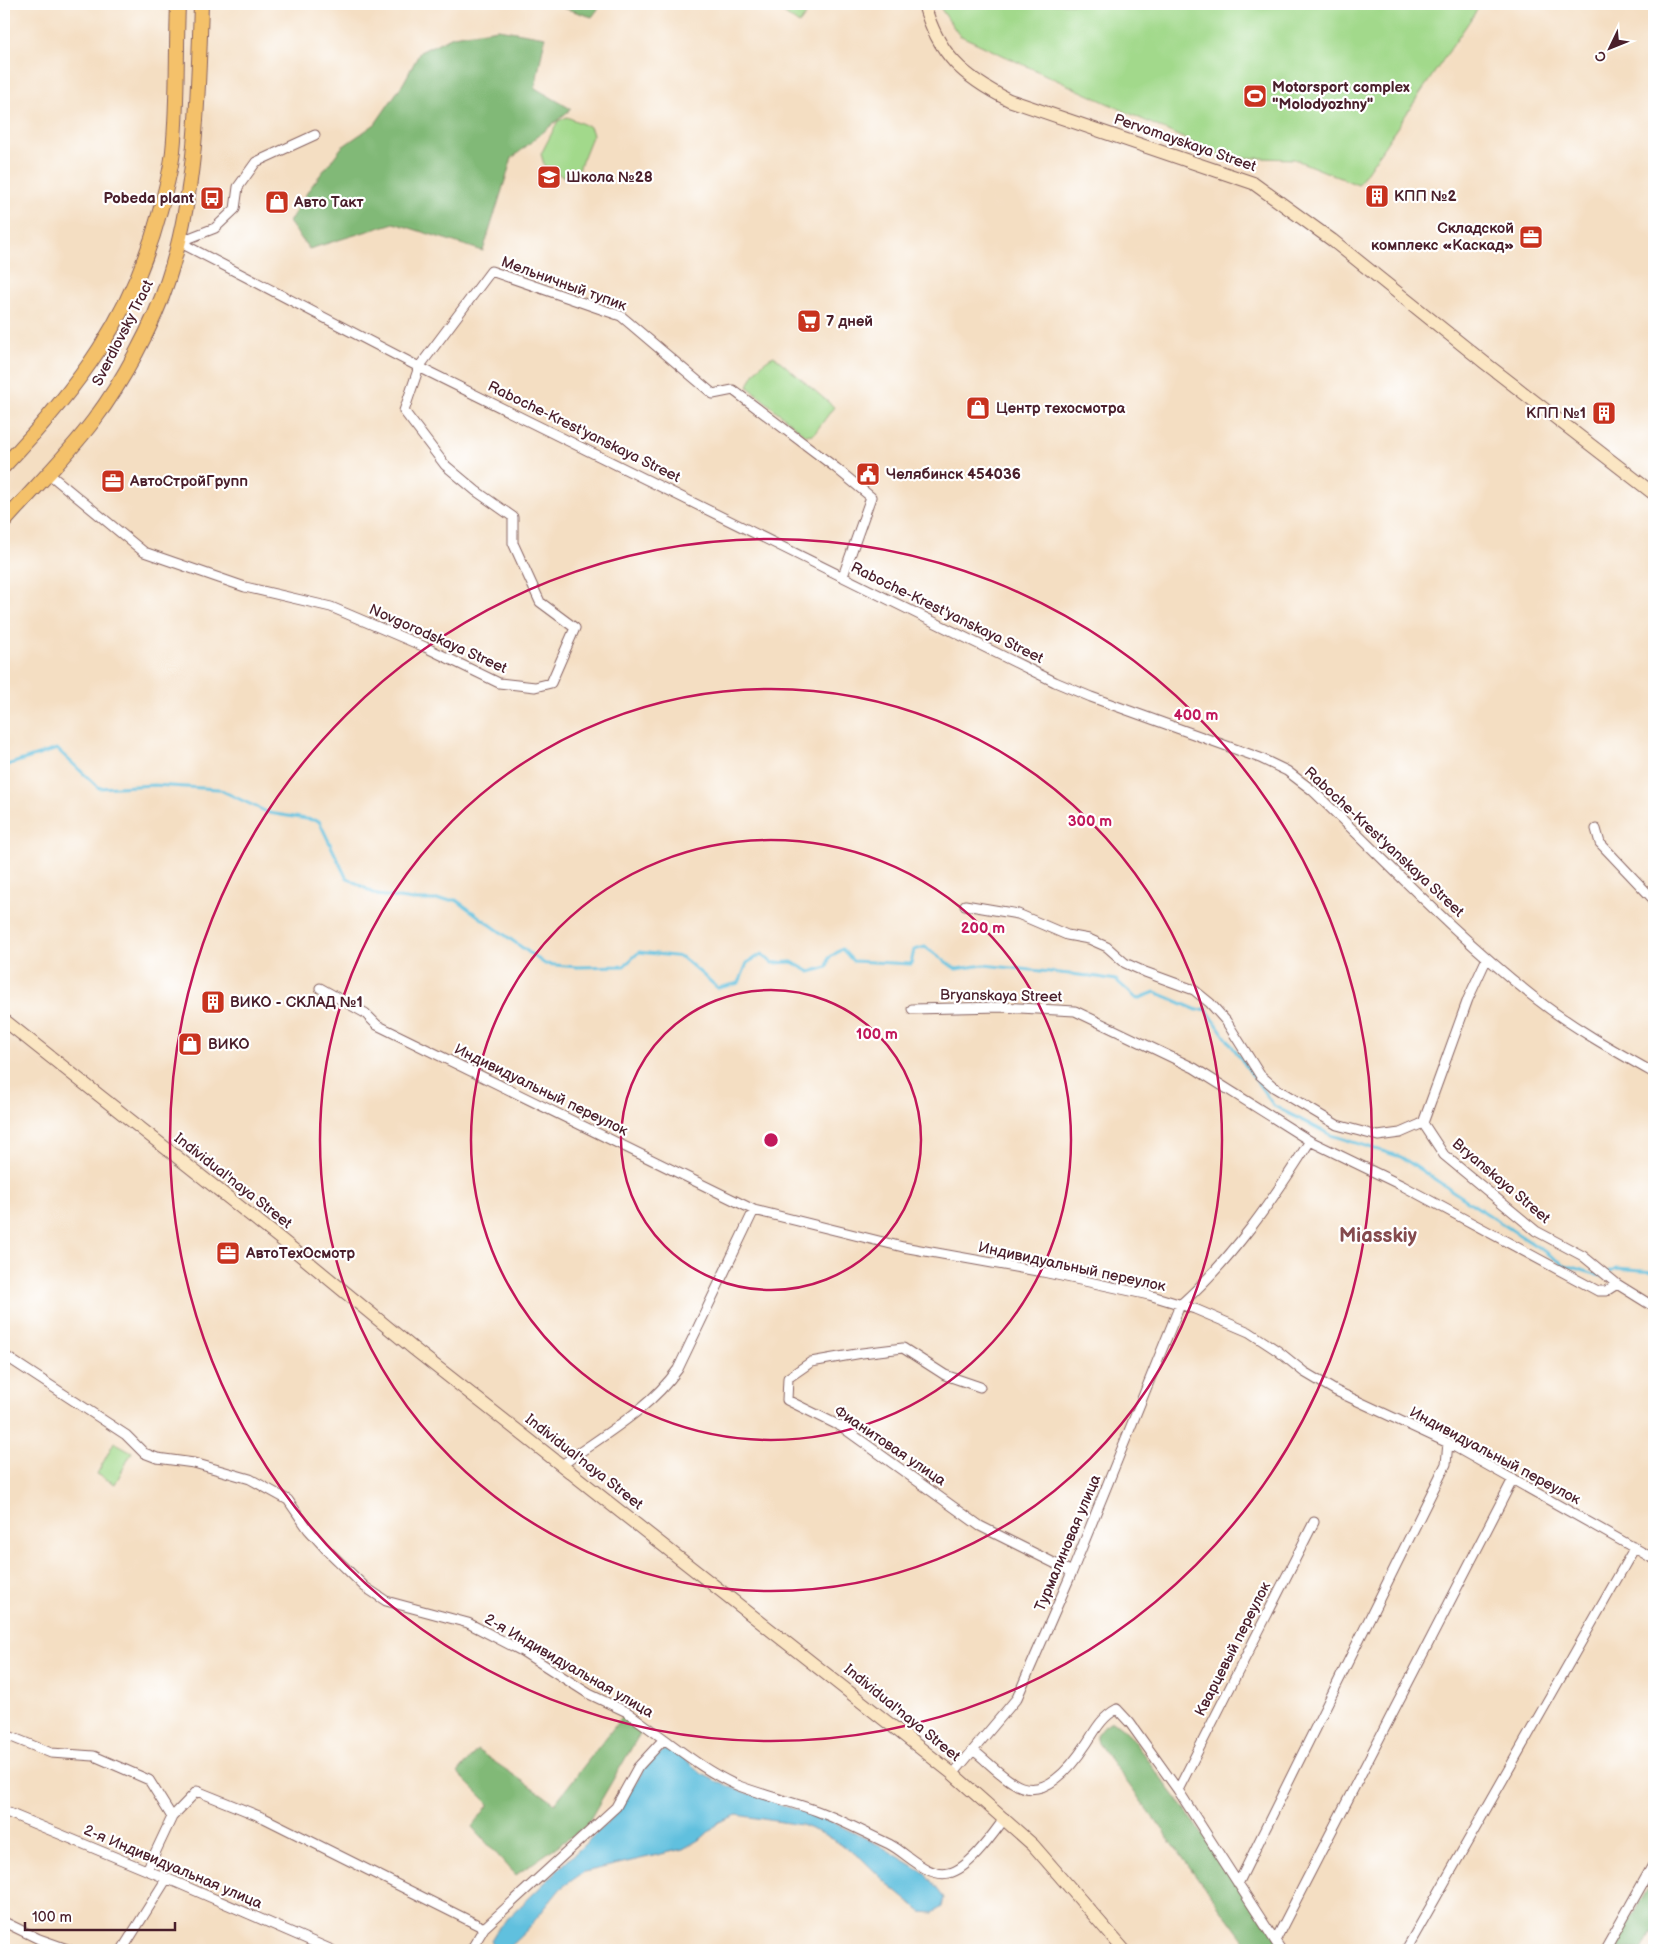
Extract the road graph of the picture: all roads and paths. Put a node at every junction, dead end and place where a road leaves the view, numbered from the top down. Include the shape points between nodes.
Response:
1 (178, 4) edge
2 (202, 4) edge
3 (924, 4) edge
4 (315, 135) dead end
5 (179, 242) junction
6 (419, 367) junction
7 (4, 466) edge
8 (48, 473) junction
9 (1654, 494) edge
10 (4, 522) edge
11 (843, 576) junction
12 (1596, 830) dead end
13 (1654, 900) edge
14 (965, 905) dead end
15 (1487, 958) junction
16 (320, 988) dead end
17 (912, 1009) dead end
18 (4, 1020) edge
19 (1654, 1073) edge
20 (1423, 1122) junction
21 (1310, 1141) junction
22 (754, 1210) junction
23 (1617, 1284) junction
24 (1180, 1305) junction
25 (1654, 1307) edge
26 (4, 1355) edge
27 (980, 1387) dead end
28 (1448, 1443) junction
29 (562, 1465) junction
30 (1513, 1479) junction
31 (1314, 1522) dead end
32 (1635, 1547) junction
33 (1654, 1559) edge
34 (1072, 1572) junction
35 (4, 1734) edge
36 (664, 1739) junction
37 (973, 1750) junction
38 (953, 1774) junction
39 (1178, 1790) junction
40 (4, 1811) edge
41 (172, 1817) junction
42 (1005, 1818) junction
43 (1654, 1863) edge
44 (147, 1870) junction
45 (167, 1878) junction
46 (1238, 1884) junction
47 (4, 1922) edge
48 (484, 1928) junction
49 (1275, 1941) junction
50 (70, 1950) edge
51 (122, 1950) edge
52 (332, 1950) edge
53 (471, 1950) edge
54 (1124, 1950) edge
55 (1281, 1950) edge
56 (1406, 1950) edge
57 (1605, 1950) edge

1 - 7 main road, Sverdlovsky Tract via 172,153 145,259 122,312 83,376
2 - 5 main road, Sverdlovsky Tract via 191,172
3 - 9 main road, Pervomayskaya Street via 942,49 991,91 1009,100 1253,183 1332,240
4 - 5 street via 256,162 238,188 235,209 215,228
5 - 6 street, Raboche-Krest'yanskaya Street
5 - 8 main road, Sverdlovsky Tract via 168,281 124,374 94,420
6 - 8 street, Novgorodskaya Street via 404,411 445,465 513,517 513,543 540,602 575,628 551,682 535,687 498,683 425,647 331,607 246,587 144,552
6 - 11 street, Raboche-Krest'yanskaya Street
6 - 11 street, Мельничный тупик via 491,271 622,316 713,394 733,390 870,497
8 - 10 main road, Sverdlovsky Tract
11 - 15 street, Raboche-Krest'yanskaya Street via 1091,697 1260,758 1287,771 1312,790
12 - 13 street via 1600,843
14 - 20 street via 1018,914 1090,939 1132,966 1194,990 1226,1021 1260,1075 1275,1088 1337,1126 1378,1136 1400,1133
15 - 19 street, Raboche-Krest'yanskaya Street via 1582,1032
15 - 20 street via 1468,999
16 - 22 street, Индивидуальный переулок via 365,1013 377,1025
17 - 21 street, Bryanskaya Street via 1001,1007 1075,1011 1194,1068
18 - 29 main road, Individual'naya Street
20 - 23 street, Bryanskaya Street via 1444,1155 1536,1231 1583,1256
21 - 23 street, Bryanskaya Street via 1402,1186 1598,1291 1606,1291
21 - 24 street via 1264,1212 1210,1278
22 - 24 street, Индивидуальный переулок via 903,1247 1052,1274
22 - 29 street via 678,1368 660,1393
23 - 25 street, Bryanskaya Street
24 - 28 street, Индивидуальный переулок via 1249,1332 1336,1391
24 - 34 street, Турмалиновая улица
26 - 36 street, 2-я Индивидуальная улица via 126,1435 144,1453 250,1479 288,1500 326,1550 365,1587 386,1601 468,1623 522,1651 589,1694 627,1712
27 - 34 street, Фианитовая улица via 945,1375 903,1348 811,1362 788,1378 786,1400 842,1427 980,1526
28 - 30 street, Индивидуальный переулок
28 - 46 street via 1446,1464
29 - 38 main road, Individual'naya Street
30 - 32 street, Индивидуальный переулок
30 - 49 street
31 - 39 street, Кварцевый переулок
32 - 33 street, Индивидуальный переулок
32 - 56 street
34 - 37 street, Турмалиновая улица via 1017,1698
35 - 41 street via 51,1753 94,1756 149,1780
36 - 42 street, 2-я Индивидуальная улица via 707,1770 735,1784 850,1825 896,1847 937,1874 950,1874 968,1861
36 - 48 street via 638,1767 616,1808
37 - 38 street, Турмалиновая улица
37 - 39 street via 1013,1783 1030,1789 1050,1784 1071,1768 1105,1715 1117,1709 1130,1722
38 - 42 main road, Individual'naya Street
39 - 46 street
40 - 44 street, 2-я Индивидуальная улица
41 - 44 street
41 - 48 street via 196,1791 264,1818
42 - 54 main road, Individual'naya Street via 1070,1886
43 - 57 street
44 - 45 street, 2-я Индивидуальная улица
45 - 51 street
45 - 52 street, 2-я Индивидуальная улица
46 - 49 street
47 - 50 street
48 - 53 street
49 - 55 street

